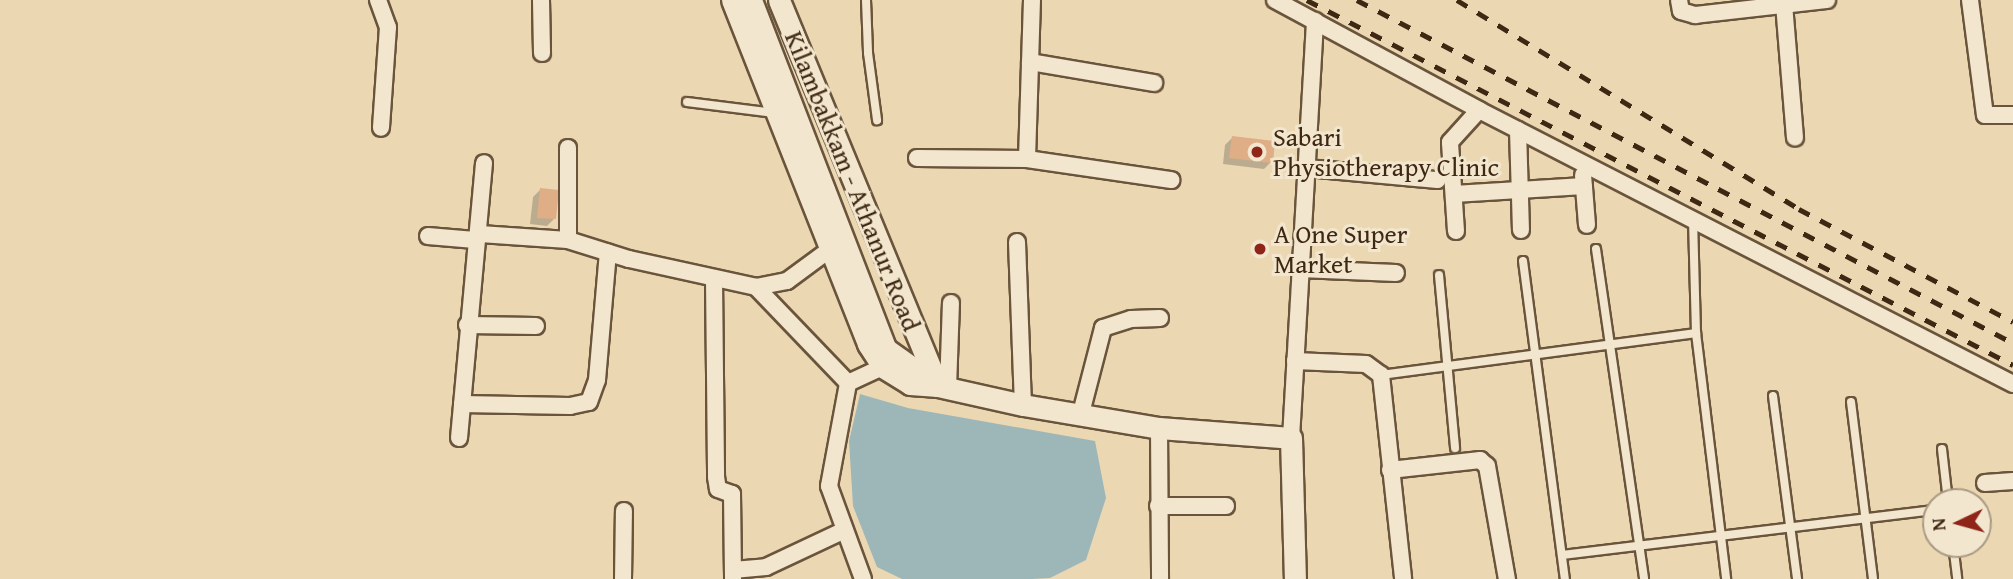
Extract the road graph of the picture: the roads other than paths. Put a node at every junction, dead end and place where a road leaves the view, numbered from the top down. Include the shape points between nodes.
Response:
1 (378, 0) edge
2 (541, 0) edge
3 (732, 0) edge
4 (751, 0) edge
5 (769, 0) edge
6 (779, 0) edge
7 (866, 0) edge
8 (1032, 0) edge
9 (1275, 0) edge
10 (1679, 0) edge
11 (1826, 0) edge
12 (1970, 0) edge
13 (1784, 4) junction
14 (1315, 21) junction
15 (542, 53) dead end
16 (1030, 62) junction
17 (1154, 83) dead end
18 (687, 102) dead end
19 (1479, 110) junction
20 (776, 113) junction
21 (2013, 115) edge
22 (877, 120) dead end
23 (381, 128) dead end
24 (1518, 130) junction
25 (1795, 138) dead end
26 (568, 148) dead end
27 (916, 158) dead end
28 (1027, 159) junction
29 (484, 163) dead end
30 (1584, 163) junction
31 (1307, 168) junction
32 (1171, 180) dead end
33 (1437, 180) dead end
34 (1584, 186) junction
35 (1520, 188) junction
36 (1454, 194) junction
37 (1693, 218) junction
38 (1587, 225) dead end
39 (1521, 230) dead end
40 (1456, 231) dead end
41 (428, 236) dead end
42 (477, 237) junction
43 (568, 240) junction
44 (1017, 242) dead end
45 (1597, 249) dead end
46 (828, 250) junction
47 (608, 252) junction
48 (1524, 261) dead end
49 (1300, 269) junction
50 (1396, 273) dead end
51 (1439, 275) dead end
52 (714, 279) junction
53 (756, 287) junction
54 (951, 303) dead end
55 (1160, 318) dead end
56 (467, 325) junction
57 (536, 326) dead end
58 (1696, 333) junction
59 (1611, 345) junction
60 (1537, 352) junction
61 (1295, 361) junction
62 (1448, 364) junction
63 (883, 367) junction
64 (915, 372) junction
65 (1381, 375) junction
66 (848, 383) junction
67 (2013, 384) edge
68 (943, 387) junction
69 (1773, 396) dead end
70 (1851, 402) dead end
71 (462, 404) junction
72 (1023, 405) junction
73 (1080, 417) junction
74 (1159, 428) junction
75 (459, 438) dead end
76 (1291, 438) junction
77 (1455, 448) dead end
78 (1942, 449) dead end
79 (1390, 470) junction
80 (2013, 481) edge
81 (1985, 484) dead end
82 (1946, 488) edge
83 (1158, 506) junction
84 (1226, 506) dead end
85 (624, 511) dead end
86 (1922, 511) edge
87 (1865, 517) junction
88 (1790, 527) junction
89 (845, 530) junction
90 (1721, 536) junction
91 (1639, 546) junction
92 (1562, 555) junction
93 (1955, 558) edge
94 (733, 575) edge
95 (622, 579) edge
96 (863, 579) edge
97 (1160, 579) edge
98 (1295, 579) edge
99 (1403, 579) edge
100 (1507, 579) edge
101 (1565, 579) edge
102 (1644, 579) edge
103 (1726, 579) edge
104 (1797, 579) edge
105 (1873, 579) edge
106 (1957, 579) edge

1 - 23 street via 388,27
2 - 15 street
3 - 20 street
4 - 64 street, Kilambakkam - Athanur Road via 886,349
5 - 64 street, Kilambakkam - Athanur Road
6 - 68 street
7 - 22 lane via 867,53
8 - 16 street
9 - 14 street
10 - 13 street via 1681,11 1695,15
11 - 13 street
12 - 21 street via 1985,114
13 - 25 street
14 - 19 street
14 - 31 street
16 - 17 street
16 - 28 street
18 - 20 lane
19 - 24 street
19 - 36 street via 1450,142
20 - 46 street
24 - 30 street
24 - 35 street
26 - 43 street
27 - 28 street
28 - 32 street
29 - 42 street
30 - 34 street
30 - 37 street
31 - 33 street
31 - 49 street
34 - 35 street
34 - 38 street
35 - 36 street
35 - 39 street
36 - 40 street
37 - 58 lane
37 - 67 street
41 - 42 street
42 - 43 street
42 - 56 street
43 - 47 street
44 - 72 street
45 - 59 lane
46 - 53 street via 787,281
46 - 63 street via 868,344
47 - 52 street
47 - 71 street via 597,380 589,402 570,406
48 - 60 lane
49 - 50 street
49 - 61 street
51 - 62 lane
52 - 53 street
52 - 94 street via 716,477 718,489 732,494
53 - 66 street
54 - 68 street
55 - 73 street via 1122,321 1103,328
56 - 57 street
56 - 71 street
58 - 59 lane
58 - 90 lane
59 - 60 lane
59 - 91 lane
60 - 62 lane
60 - 92 lane
61 - 65 street via 1366,365
61 - 76 street
62 - 65 lane
62 - 77 lane
63 - 66 street
63 - 68 street via 910,384
64 - 68 street, Kilambakkam - Athanur Road
65 - 79 street
66 - 89 street via 829,486
68 - 72 street, Kilambakkam - Athanur Road
69 - 88 lane
70 - 87 lane
71 - 75 street
72 - 73 street, Kilambakkam - Athanur Road
73 - 74 street, Kilambakkam - Athanur Road
74 - 76 street, Kilambakkam - Athanur Road
74 - 83 street
76 - 98 street
78 - 82 lane
79 - 99 street
79 - 100 street via 1480,460 1487,466
80 - 81 street
83 - 84 street
83 - 97 street
85 - 95 street
86 - 87 lane
87 - 88 lane
87 - 105 lane
88 - 90 lane
88 - 104 lane
89 - 94 street via 766,567
89 - 96 street
90 - 91 lane
90 - 103 lane
91 - 92 lane
91 - 102 lane
92 - 101 lane
93 - 106 lane

